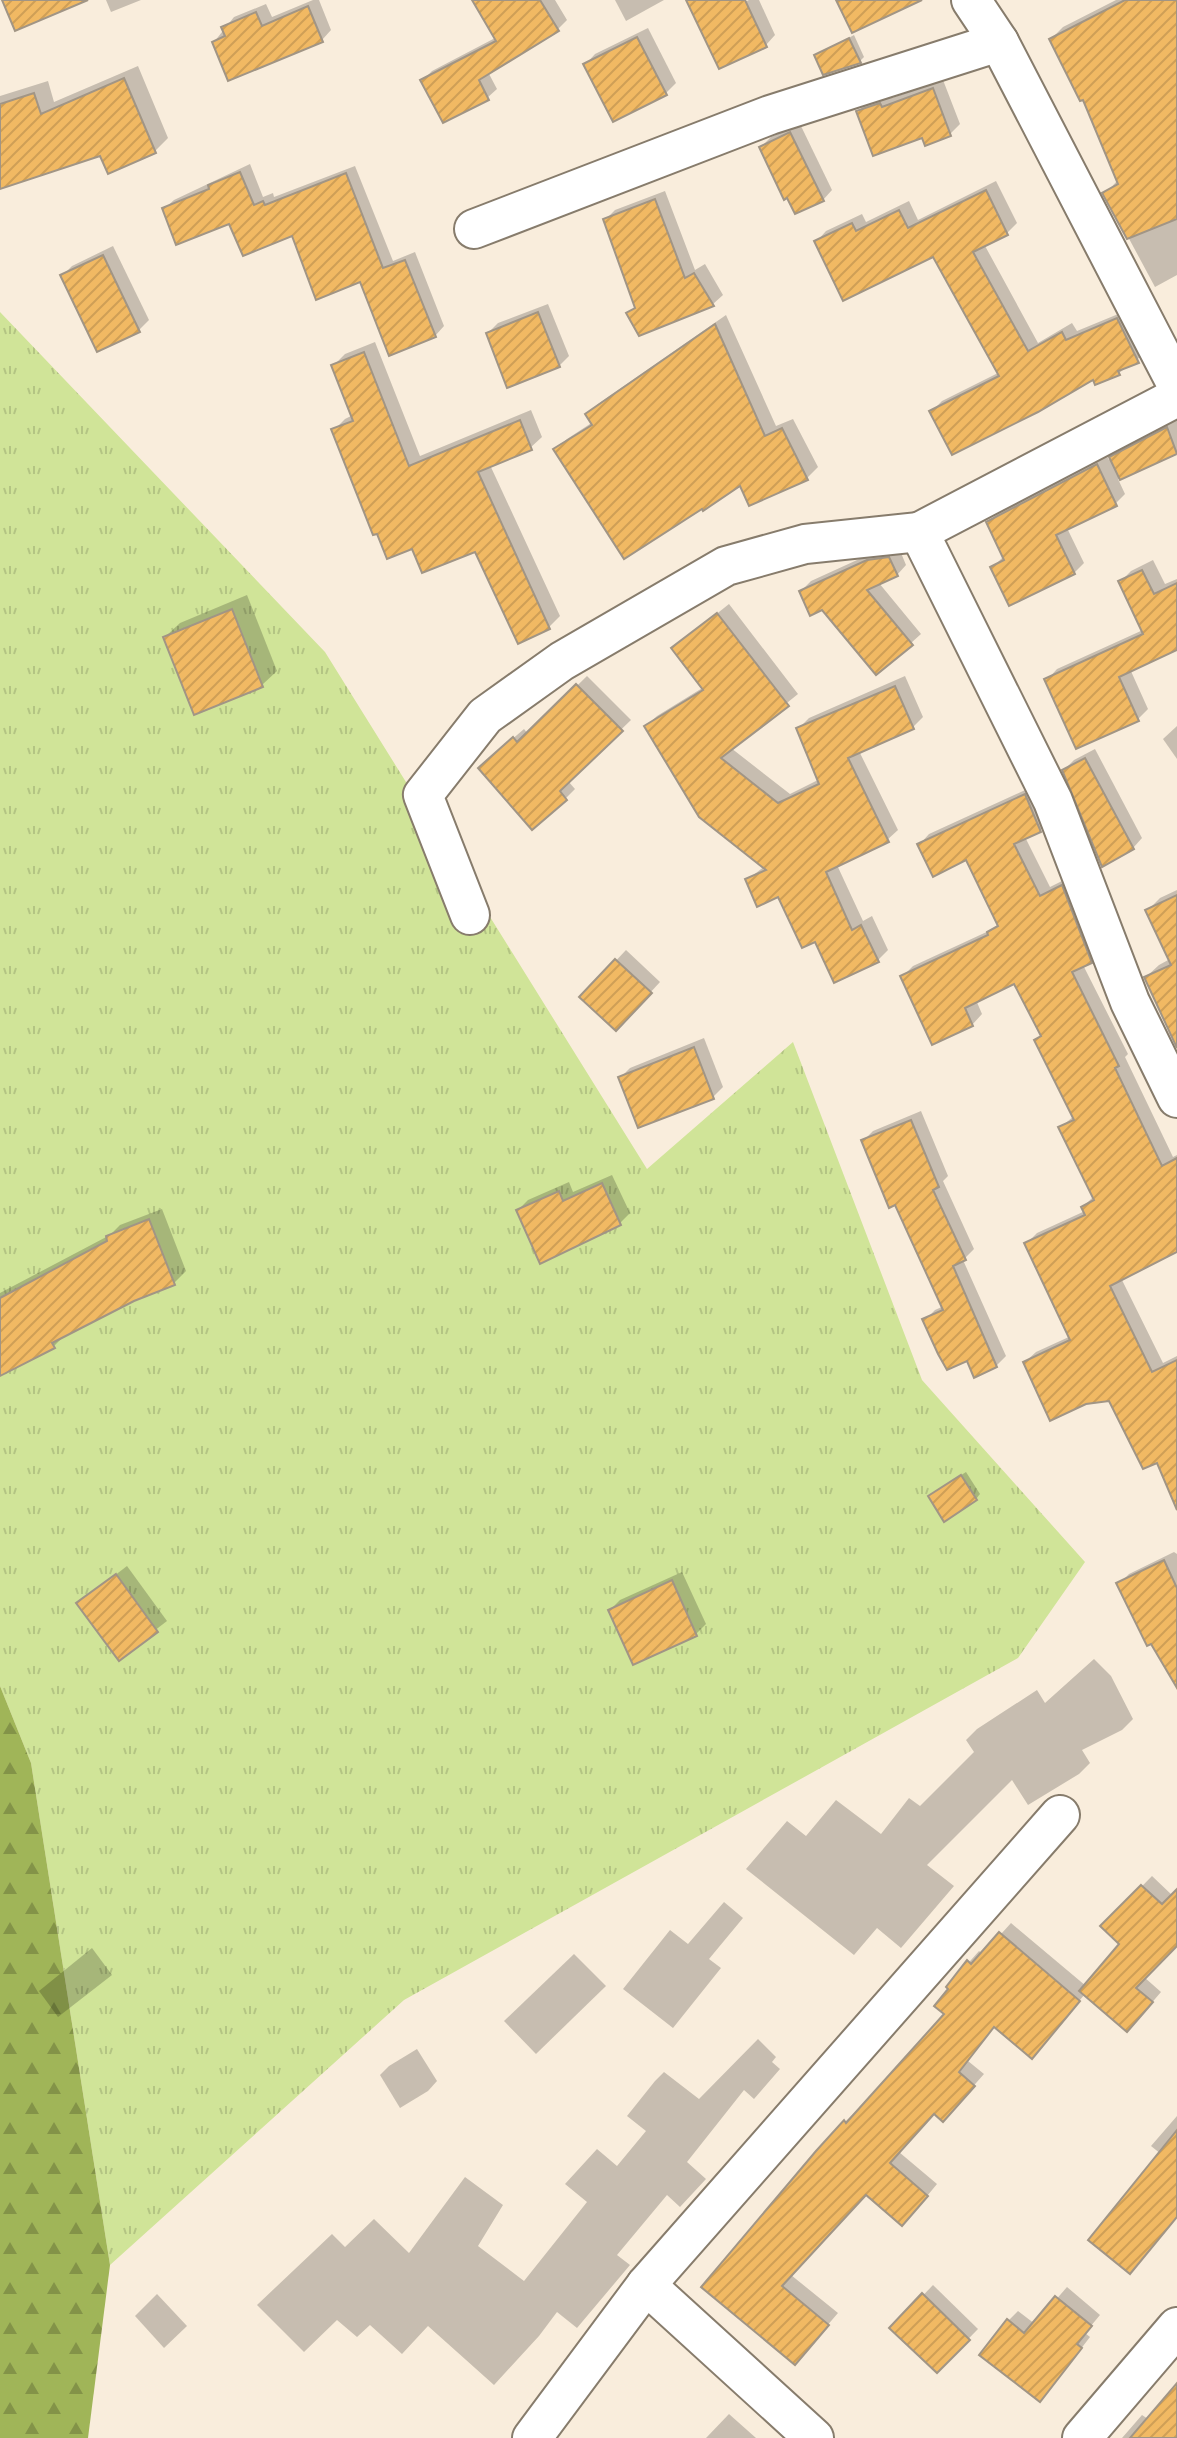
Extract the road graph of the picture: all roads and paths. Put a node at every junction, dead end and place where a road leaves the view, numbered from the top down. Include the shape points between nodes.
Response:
1 (971, 0) edge
2 (999, 42) junction
3 (474, 229) dead end
4 (1177, 385) edge
5 (1177, 397) edge
6 (919, 532) junction
7 (470, 915) dead end
8 (1177, 1098) edge
9 (1060, 1815) dead end
10 (646, 2285) junction
11 (1177, 2327) edge
12 (532, 2438) edge
13 (814, 2438) edge
14 (1082, 2438) edge

1 - 2 street
2 - 3 street via 770,115
2 - 4 street
5 - 6 street
6 - 7 street via 805,544 726,566 562,661 485,716 423,795
6 - 8 street via 1053,801 1130,1002
9 - 10 street
10 - 12 street
10 - 13 street
11 - 14 street

